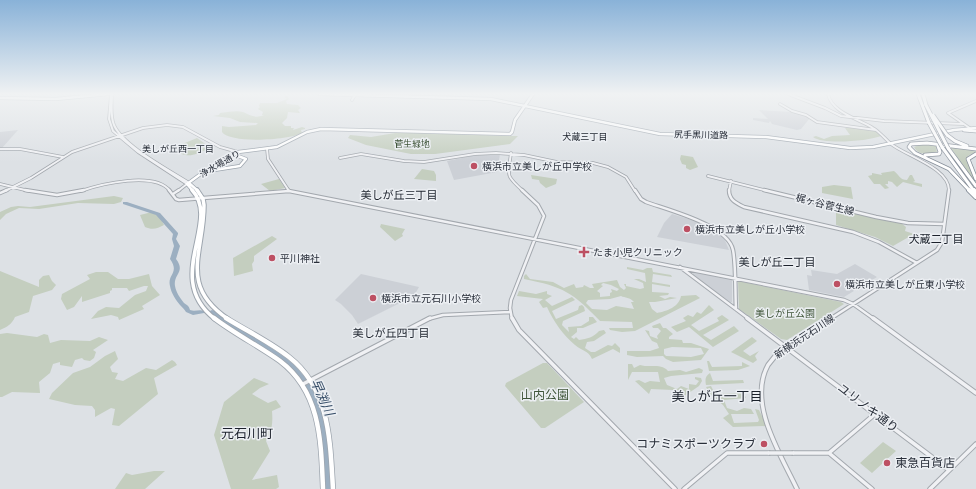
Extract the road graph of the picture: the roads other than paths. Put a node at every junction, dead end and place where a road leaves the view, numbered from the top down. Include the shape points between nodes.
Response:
1 (109, 117) edge
2 (518, 117) edge
3 (577, 117) edge
4 (809, 117) edge
5 (848, 117) joint
6 (926, 117) edge
7 (932, 117) edge
8 (934, 117) edge
9 (952, 117) edge
10 (963, 124) junction
11 (878, 130) junction
12 (964, 130) joint
13 (974, 130) edge
14 (119, 135) junction
15 (892, 144) junction
16 (940, 147) junction
17 (267, 148) junction
18 (0, 149) edge
19 (976, 149) edge
20 (237, 153) junction
21 (511, 154) junction
22 (976, 154) edge
23 (64, 157) junction
24 (340, 158) dead end
25 (205, 172) junction
26 (708, 176) dead end
27 (976, 179) edge
28 (730, 181) junction
29 (188, 183) junction
30 (0, 184) edge
31 (976, 186) edge
32 (13, 187) junction
33 (289, 191) junction
34 (0, 193) edge
35 (173, 194) junction
36 (976, 194) edge
37 (976, 197) edge
38 (200, 198) junction
39 (944, 224) junction
40 (535, 239) junction
41 (917, 262) junction
42 (680, 267) junction
43 (734, 278) junction
44 (852, 304) junction
45 (736, 310) junction
46 (510, 312) junction
47 (786, 347) junction
48 (307, 382) junction
49 (976, 393) edge
50 (875, 414) junction
51 (975, 446) edge
52 (829, 452) junction
53 (949, 470) junction
54 (323, 489) edge
55 (333, 489) edge
56 (675, 489) edge
57 (684, 489) edge
58 (797, 489) edge
59 (872, 489) edge
60 (930, 489) edge

1 - 14 street via 110,125
2 - 17 main road, 浄水場通り via 512,135 324,128 307,132 280,146
3 - 15 main road, 尻手黒川道路 via 664,135 766,137 854,150
4 - 11 street via 817,122
5 - 10 street
5 - 11 street
6 - 16 highway, bridge
7 - 31 highway, bridge via 948,148
8 - 19 highway, bridge via 946,135
9 - 10 street
10 - 13 street
11 - 15 street, 新横浜元石川線
12 - 13 highway
12 - 15 main road, 尻手黒川道路
13 - 15 main road, 尻手黒川道路 via 954,130
14 - 20 street via 143,128 177,126 187,128 223,149
14 - 23 street
14 - 29 street via 138,152
15 - 39 street, 新横浜元石川線 via 933,167 946,180 949,188
16 - 19 highway via 940,153 934,156 912,148 915,145 928,144
16 - 36 highway
17 - 20 main road, 浄水場通り
17 - 33 street via 268,159
18 - 23 street via 20,149
19 - 37 highway via 920,143 911,144 909,147 915,153 949,169
20 - 25 main road, 浄水場通り
20 - 25 main road via 246,159 240,166
21 - 24 street via 482,153 424,162 361,154
21 - 40 street via 508,174 510,179 543,212
21 - 43 street via 557,162 598,164 621,174 628,179 641,199 706,224 730,240 733,249
22 - 27 highway via 968,160
23 - 32 street
25 - 29 main road, 浄水場通り
26 - 28 street, 梶ヶ谷菅生線
28 - 39 street, 梶ヶ谷菅生線 via 883,218
28 - 41 street via 727,192 729,196 744,207 853,232
29 - 35 street
29 - 38 main road
30 - 32 street
32 - 34 street
32 - 35 street via 59,195 104,184 130,181 163,184 169,187
33 - 38 street
33 - 40 street
35 - 38 street via 177,200
38 - 48 main road via 204,209 197,276 203,298 219,313 288,357
38 - 48 main road via 201,210 192,281 198,300 215,319
39 - 41 street, 新横浜元石川線 via 940,246
40 - 42 street
40 - 46 street via 511,300
41 - 44 street, 新横浜元石川線
42 - 43 street
42 - 45 street, ユリノキ通り
43 - 44 street via 844,300
43 - 45 street
44 - 47 street, 新横浜元石川線
44 - 49 street
45 - 47 street, ユリノキ通り
46 - 48 street via 432,317
46 - 56 street via 519,330
47 - 50 street, ユリノキ通り
47 - 58 street, 新横浜元石川線 via 774,355 762,376 760,395 765,416
48 - 54 main road via 318,420
48 - 55 main road via 322,400 328,425
50 - 52 street
50 - 53 street, ユリノキ通り
51 - 53 street
52 - 57 street, bridge via 727,453
52 - 59 street
53 - 60 street

